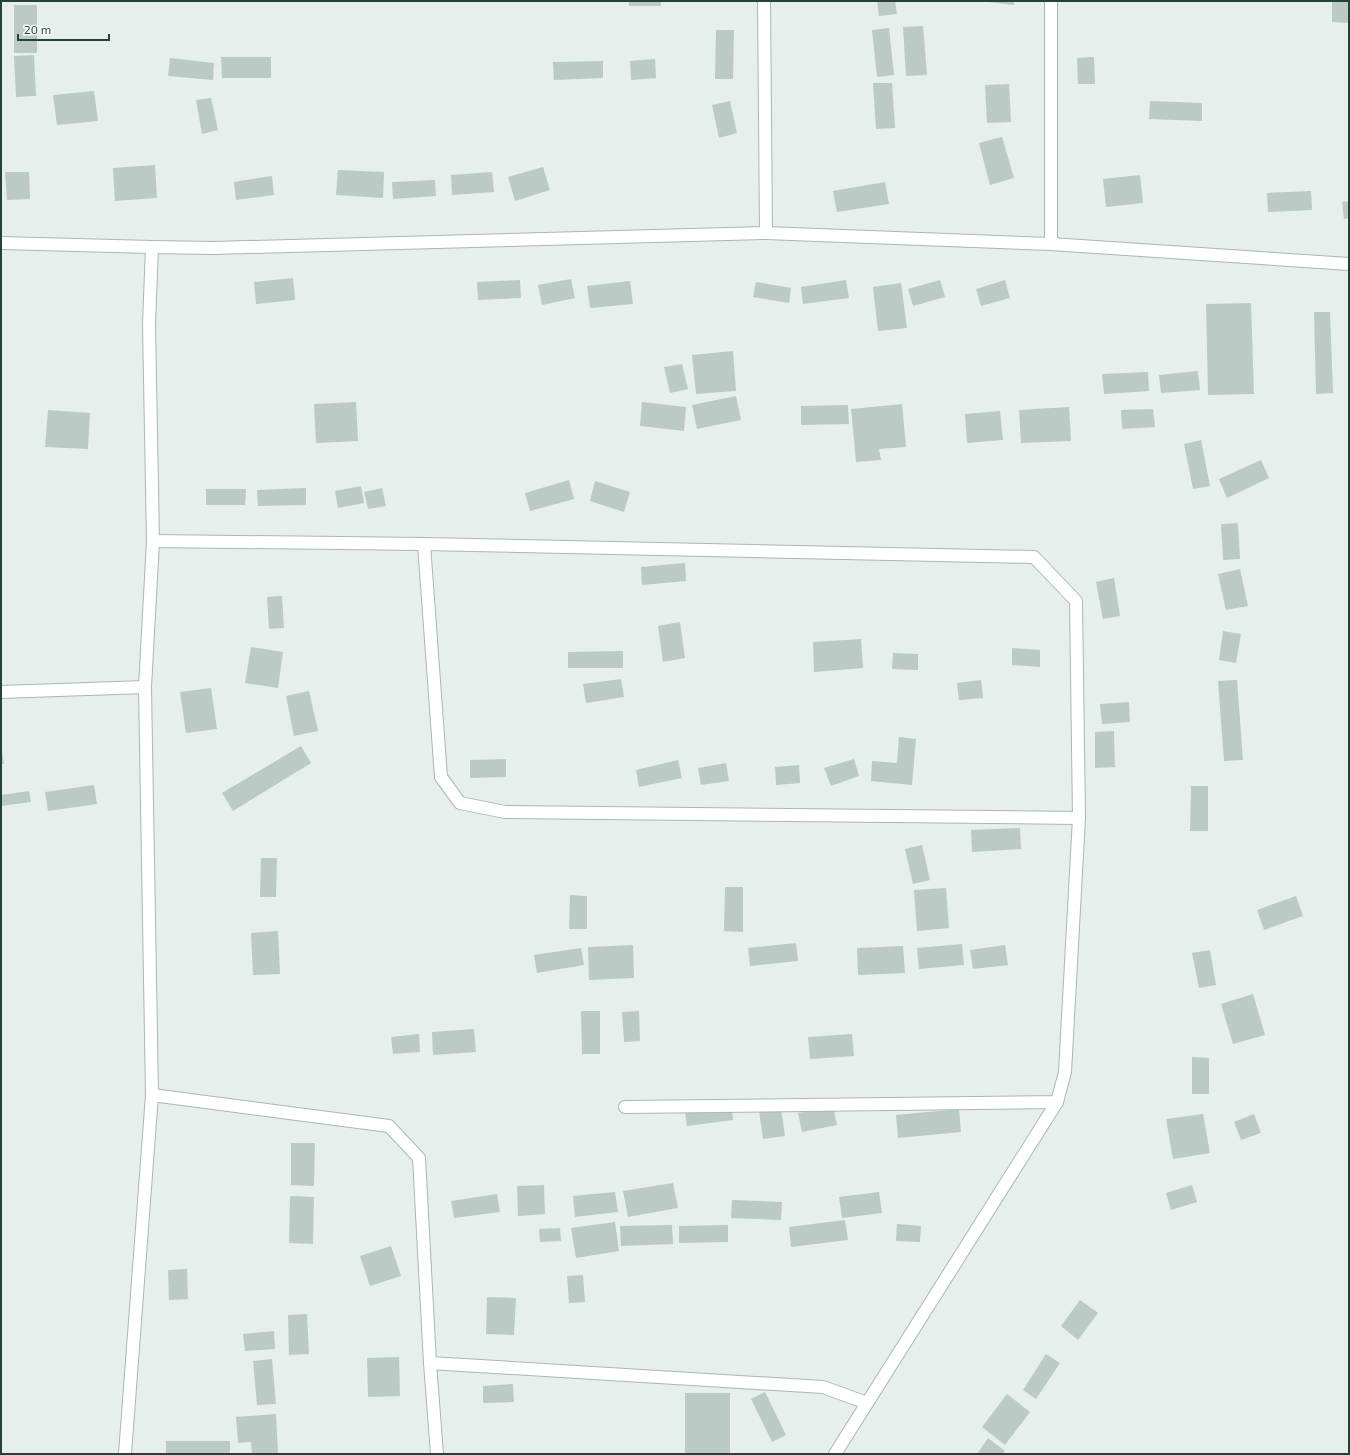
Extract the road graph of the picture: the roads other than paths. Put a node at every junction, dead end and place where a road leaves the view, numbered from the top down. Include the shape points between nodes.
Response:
1 (764, 1) edge
2 (1051, 1) edge
3 (766, 233) junction
4 (1, 244) edge
5 (1051, 244) junction
6 (152, 246) junction
7 (1349, 264) edge
8 (153, 541) junction
9 (424, 544) junction
10 (145, 687) junction
11 (1, 692) edge
12 (1078, 818) junction
13 (152, 1095) junction
14 (1057, 1102) junction
15 (625, 1107) dead end
16 (430, 1363) junction
17 (867, 1403) junction
18 (125, 1454) edge
19 (437, 1454) edge
20 (835, 1454) edge

1 - 3 street
2 - 5 street
3 - 5 street
3 - 6 street via 213,248
4 - 6 street
5 - 7 street
6 - 8 street via 149,324
8 - 9 street
8 - 10 street
9 - 12 street via 441,777 460,803 505,812
9 - 12 street via 1034,556 1076,601
10 - 11 street
10 - 13 street
12 - 14 street via 1065,1072
13 - 16 street via 389,1126 419,1158
13 - 18 street
14 - 15 street
14 - 17 street
16 - 17 street via 823,1387
16 - 19 street
17 - 20 street

